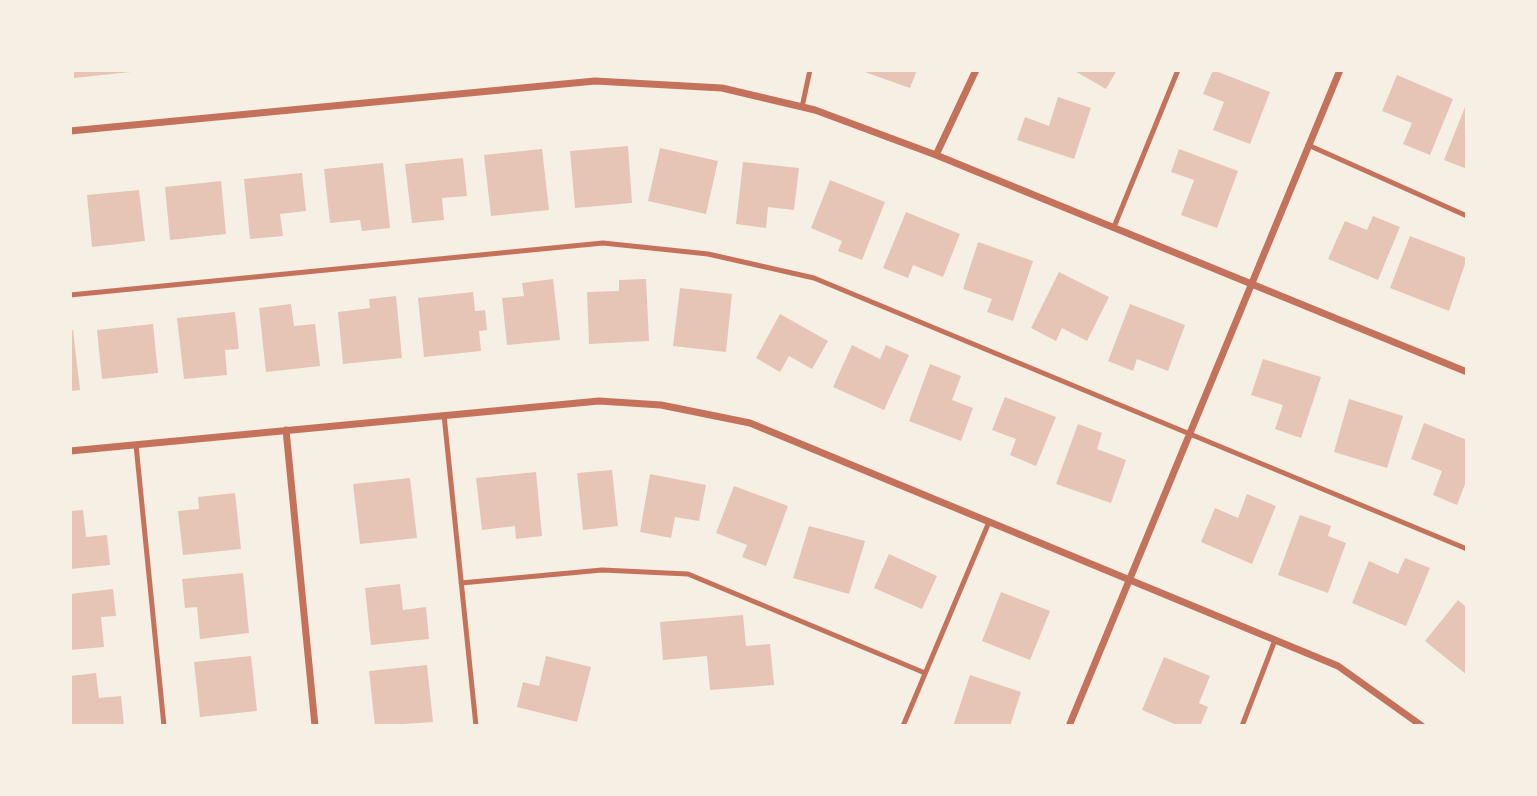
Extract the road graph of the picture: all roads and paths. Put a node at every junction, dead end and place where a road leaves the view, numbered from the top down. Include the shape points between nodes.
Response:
1 (810, 70) edge
2 (976, 70) edge
3 (1178, 70) edge
4 (1340, 70) edge
5 (802, 107) junction
6 (70, 131) edge
7 (1308, 145) junction
8 (936, 155) junction
9 (1467, 216) edge
10 (1114, 227) junction
11 (1251, 283) junction
12 (70, 295) edge
13 (1467, 372) edge
14 (444, 415) junction
15 (286, 430) junction
16 (1188, 435) junction
17 (136, 445) junction
18 (70, 451) edge
19 (989, 522) junction
20 (1467, 549) edge
21 (1128, 579) junction
22 (461, 583) junction
23 (1275, 640) junction
24 (925, 673) junction
25 (164, 726) edge
26 (315, 726) edge
27 (476, 726) edge
28 (902, 726) edge
29 (1069, 726) edge
30 (1242, 726) edge
31 (1422, 726) edge

1 - 5 lane
2 - 8 street
3 - 10 lane
4 - 7 street
5 - 6 street via 722,88 595,80
5 - 8 street
7 - 9 lane
7 - 11 street
8 - 10 street
10 - 11 street
11 - 13 street
11 - 16 street
12 - 16 lane via 603,243 708,254 814,278
14 - 15 street
14 - 19 street via 599,401 661,405 750,424
14 - 22 lane
15 - 17 street
15 - 26 street
16 - 20 lane
16 - 21 street
17 - 18 street
17 - 25 lane
19 - 21 street
19 - 24 lane
21 - 23 street
21 - 29 street
22 - 24 lane via 602,570 688,574
22 - 27 lane
23 - 30 lane
23 - 31 street via 1338,666
24 - 28 lane

